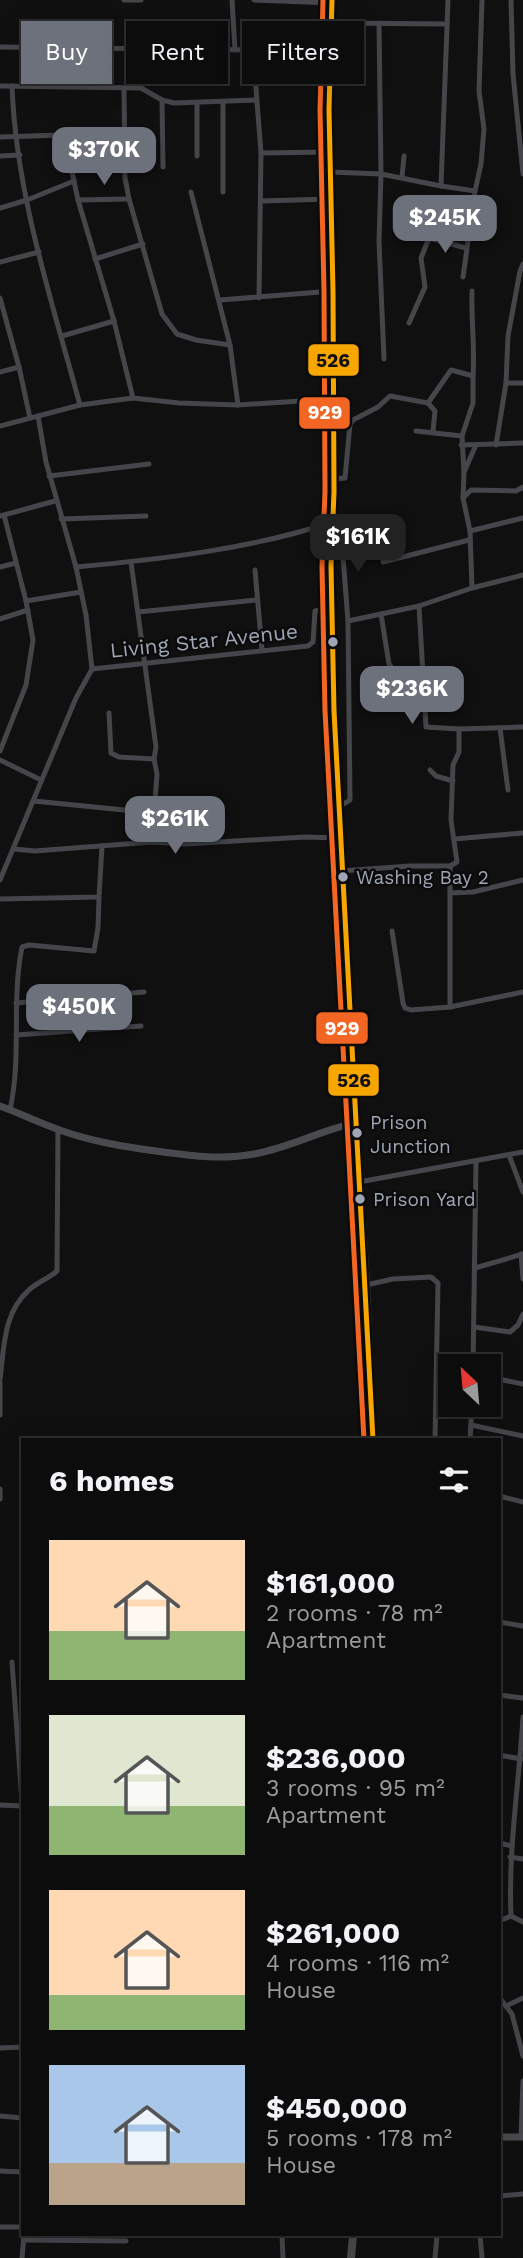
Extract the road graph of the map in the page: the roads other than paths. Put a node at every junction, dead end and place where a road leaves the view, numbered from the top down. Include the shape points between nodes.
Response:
1 (124, 0) edge
2 (141, 0) edge
3 (232, 0) edge
4 (254, 0) edge
5 (448, 0) edge
6 (482, 0) edge
7 (511, 0) edge
8 (332, 1) edge
9 (332, 21) edge
10 (364, 23) edge
11 (379, 23) junction
12 (447, 24) junction
13 (0, 47) edge
14 (21, 47) edge
15 (112, 48) edge
16 (235, 50) junction
17 (242, 50) edge
18 (256, 84) edge
19 (331, 84) edge
20 (0, 86) edge
21 (12, 86) junction
22 (45, 86) joint
23 (124, 89) junction
24 (515, 97) junction
25 (523, 97) edge
26 (162, 100) junction
27 (257, 100) junction
28 (223, 102) junction
29 (197, 103) junction
30 (125, 132) junction
31 (64, 134) junction
32 (17, 135) junction
33 (0, 137) edge
34 (330, 152) junction
35 (261, 153) junction
36 (20, 155) junction
37 (0, 156) edge
38 (197, 156) dead end
39 (404, 156) dead end
40 (163, 167) dead end
41 (330, 172) junction
42 (381, 174) junction
43 (523, 174) edge
44 (402, 177) junction
45 (74, 181) junction
46 (441, 186) junction
47 (475, 191) junction
48 (191, 192) dead end
49 (223, 192) dead end
50 (129, 199) junction
51 (330, 199) junction
52 (27, 200) junction
53 (78, 200) junction
54 (261, 201) junction
55 (0, 208) edge
56 (143, 244) junction
57 (466, 248) junction
58 (39, 252) junction
59 (95, 259) junction
60 (0, 262) edge
61 (523, 264) edge
62 (463, 277) dead end
63 (333, 291) junction
64 (472, 291) dead end
65 (0, 298) edge
66 (259, 298) junction
67 (219, 300) junction
68 (2, 314) edge
69 (114, 321) junction
70 (409, 323) dead end
71 (62, 336) junction
72 (230, 345) junction
73 (384, 359) dead end
74 (19, 367) junction
75 (0, 372) edge
76 (474, 376) junction
77 (506, 383) junction
78 (523, 383) edge
79 (133, 398) junction
80 (332, 399) junction
81 (429, 403) junction
82 (79, 405) junction
83 (238, 405) junction
84 (38, 416) junction
85 (30, 418) junction
86 (0, 426) edge
87 (416, 431) dead end
88 (433, 431) junction
89 (461, 436) junction
90 (523, 443) edge
91 (461, 445) junction
92 (476, 445) junction
93 (496, 445) junction
94 (149, 464) dead end
95 (464, 472) junction
96 (49, 476) junction
97 (334, 479) junction
98 (523, 487) edge
99 (463, 498) junction
100 (55, 501) junction
101 (2, 515) edge
102 (146, 516) dead end
103 (523, 518) edge
104 (61, 519) junction
105 (333, 522) junction
106 (470, 531) junction
107 (468, 540) junction
108 (332, 549) junction
109 (131, 562) junction
110 (383, 562) dead end
111 (16, 563) junction
112 (0, 567) edge
113 (76, 567) junction
114 (255, 570) dead end
115 (523, 575) edge
116 (472, 588) junction
117 (81, 592) junction
118 (257, 600) junction
119 (26, 601) junction
120 (419, 606) junction
121 (331, 607) junction
122 (28, 610) junction
123 (138, 612) junction
124 (381, 614) junction
125 (0, 619) edge
126 (348, 621) junction
127 (262, 650) junction
128 (144, 663) junction
129 (92, 669) junction
130 (394, 671) dead end
131 (109, 713) dead end
132 (523, 727) edge
133 (500, 728) junction
134 (459, 729) junction
135 (0, 751) edge
136 (154, 759) junction
137 (0, 760) edge
138 (430, 770) dead end
139 (41, 780) junction
140 (453, 781) junction
141 (508, 790) dead end
142 (34, 801) junction
143 (338, 807) junction
144 (154, 813) junction
145 (523, 833) edge
146 (339, 838) junction
147 (454, 839) junction
148 (152, 842) junction
149 (102, 846) junction
150 (14, 849) junction
151 (3, 863) edge
152 (450, 866) junction
153 (341, 872) junction
154 (0, 880) edge
155 (523, 880) edge
156 (450, 893) junction
157 (100, 897) junction
158 (0, 899) edge
159 (392, 931) dead end
160 (144, 992) dead end
161 (523, 992) edge
162 (16, 1003) junction
163 (450, 1007) junction
164 (141, 1026) dead end
165 (16, 1035) junction
166 (0, 1106) edge
167 (10, 1110) junction
168 (355, 1123) junction
169 (58, 1129) junction
170 (523, 1152) edge
171 (509, 1155) junction
172 (476, 1162) junction
173 (359, 1182) junction
174 (523, 1192) edge
175 (522, 1254) edge
176 (475, 1268) junction
177 (523, 1279) edge
178 (366, 1285) junction
179 (523, 1314) edge
180 (474, 1327) junction
181 (473, 1354) edge
182 (501, 1380) edge
183 (0, 1381) edge
184 (523, 1384) edge
185 (0, 1415) edge
186 (471, 1418) edge
187 (471, 1425) junction
188 (523, 1436) edge
189 (373, 1438) edge
190 (435, 1438) edge
191 (470, 1438) edge
192 (0, 1489) edge
193 (501, 1496) edge
194 (0, 1499) edge
195 (523, 1502) edge
196 (501, 1622) edge
197 (523, 1626) edge
198 (12, 1662) dead end
199 (13, 1692) junction
200 (21, 1692) edge
201 (501, 1695) edge
202 (523, 1698) edge
203 (523, 1717) edge
204 (501, 1755) edge
205 (520, 1759) junction
206 (521, 1778) edge
207 (21, 1783) edge
208 (0, 1805) edge
209 (21, 1806) edge
210 (501, 1843) edge
211 (512, 1846) junction
212 (510, 1857) junction
213 (523, 1859) edge
214 (511, 1916) junction
215 (501, 1921) edge
216 (523, 1922) edge
217 (523, 1998) edge
218 (501, 2000) edge
219 (506, 2006) junction
220 (21, 2047) edge
221 (0, 2048) edge
222 (523, 2056) edge
223 (523, 2081) edge
224 (0, 2116) edge
225 (21, 2119) edge
226 (501, 2137) edge
227 (522, 2137) edge
228 (0, 2171) edge
229 (21, 2172) edge
230 (523, 2194) edge
231 (501, 2196) edge
232 (0, 2227) edge
233 (21, 2227) edge
234 (282, 2236) edge
235 (353, 2236) edge
236 (437, 2236) edge
237 (480, 2236) edge
238 (24, 2237) edge
239 (127, 2241) dead end
240 (22, 2258) edge
241 (283, 2258) edge
242 (351, 2258) edge
243 (435, 2258) edge
244 (482, 2258) edge

1 - 2 street
3 - 16 street
4 - 8 street
5 - 12 street
6 - 47 street via 479,90 484,129
7 - 24 street
8 - 9 main road
10 - 11 street
11 - 12 street
11 - 42 street
12 - 46 street
13 - 14 street
15 - 16 street
16 - 17 street
18 - 27 street
19 - 34 main road
20 - 21 street
21 - 22 street
21 - 32 street
22 - 23 street
23 - 26 street via 141,89
23 - 30 street
24 - 25 street
24 - 43 street
26 - 29 street
26 - 40 street
27 - 28 street
27 - 35 street
28 - 29 street
28 - 49 street
29 - 38 street
30 - 31 street
30 - 50 street
31 - 32 street
31 - 45 street
32 - 33 street
32 - 36 street
34 - 35 street
34 - 41 main road
35 - 54 street
36 - 37 street
36 - 52 street
39 - 44 street
41 - 42 street
41 - 51 main road
42 - 44 street
42 - 73 street
44 - 46 street
45 - 52 street
45 - 53 street
46 - 47 street
47 - 57 street
48 - 67 street
50 - 53 street
50 - 56 street
51 - 54 street
51 - 63 main road
52 - 55 street
52 - 58 street
53 - 59 street
54 - 66 street
56 - 59 street
56 - 72 street via 162,314 173,330 196,340
57 - 62 street
57 - 70 street via 428,239 421,255 425,287
58 - 60 street
58 - 71 street
59 - 69 street
61 - 77 street via 508,336
63 - 66 street
63 - 80 main road
64 - 76 street
65 - 68 street
66 - 67 street
67 - 72 street
68 - 74 street
69 - 71 street
69 - 79 street
71 - 82 street
72 - 83 street
74 - 75 street
74 - 85 street
76 - 81 street via 451,370
76 - 89 street via 473,403
77 - 78 street
77 - 93 street
79 - 82 street
79 - 83 street
80 - 83 street
80 - 97 main road
81 - 88 street via 435,411
81 - 97 street via 390,396 353,420 345,478
82 - 84 street
84 - 85 street
84 - 96 street
85 - 86 street
87 - 88 street
88 - 89 street
89 - 91 street
90 - 93 street
91 - 92 street
91 - 95 street
92 - 93 street
92 - 95 street
94 - 96 street
95 - 99 street
96 - 100 street
97 - 105 main road
98 - 99 street via 469,491
99 - 106 street
100 - 101 street
100 - 104 street
101 - 111 street
102 - 104 street
103 - 106 street
104 - 113 street
105 - 108 main road
105 - 109 street via 227,549
106 - 107 street
107 - 110 street
107 - 116 street
108 - 121 main road
108 - 126 street via 343,557
109 - 113 street
109 - 123 street
111 - 112 street
111 - 119 street
113 - 117 street
114 - 118 street
115 - 116 street
116 - 120 street
117 - 119 street
117 - 129 street
118 - 123 street
118 - 127 street
119 - 122 street
120 - 124 street
120 - 134 street via 425,725
121 - 127 street, Living Star Avenue via 316,610 310,646
121 - 143 main road
122 - 125 street
122 - 135 street via 33,640 29,673
123 - 128 street
124 - 126 street
124 - 130 street
126 - 143 street via 350,800
127 - 128 street, Living Star Avenue
128 - 129 street, Living Star Avenue
128 - 136 street
129 - 139 street
131 - 136 street via 111,753
132 - 133 street
133 - 134 street
133 - 141 street
134 - 140 street
136 - 144 street
137 - 139 street
138 - 140 street
139 - 142 street
140 - 147 street
142 - 144 street
142 - 150 street
143 - 146 main road
144 - 148 street
145 - 147 street
146 - 148 street
146 - 153 main road
147 - 152 street via 457,862
148 - 149 street
149 - 150 street
149 - 157 street
150 - 151 street
151 - 154 street
152 - 153 street
152 - 156 street
153 - 168 main road
155 - 156 street
156 - 163 street
157 - 158 street
157 - 162 street via 95,950 22,947
159 - 163 street via 405,1008
160 - 162 street
161 - 163 street
162 - 165 street
164 - 165 street
165 - 167 street via 16,1082
166 - 167 street
167 - 169 street
168 - 169 street via 273,1150 224,1157 146,1150
168 - 173 main road
169 - 183 street via 57,1271 30,1289 10,1315
170 - 171 street
171 - 172 street
171 - 174 street
172 - 173 street
172 - 176 street
173 - 178 main road
175 - 176 street
175 - 177 street
176 - 180 street
178 - 189 main road
178 - 190 street via 431,1277 438,1283
179 - 180 street via 510,1332
180 - 181 street
182 - 184 street
183 - 185 street
186 - 187 street
187 - 188 street
187 - 191 street
192 - 194 street
193 - 195 street
196 - 197 street
198 - 199 street
199 - 200 street
199 - 207 street
201 - 202 street
203 - 205 street
204 - 205 street
205 - 206 street
206 - 211 street
208 - 209 street
210 - 211 street
211 - 212 street
212 - 213 street
212 - 214 street
214 - 215 street
214 - 216 street
217 - 219 street
218 - 219 street
219 - 222 street
220 - 221 street
223 - 227 street
224 - 225 street
226 - 227 street
228 - 229 street
230 - 231 street
232 - 233 street
234 - 241 street
235 - 242 main road
236 - 243 street
237 - 244 street
238 - 239 street
238 - 240 street

